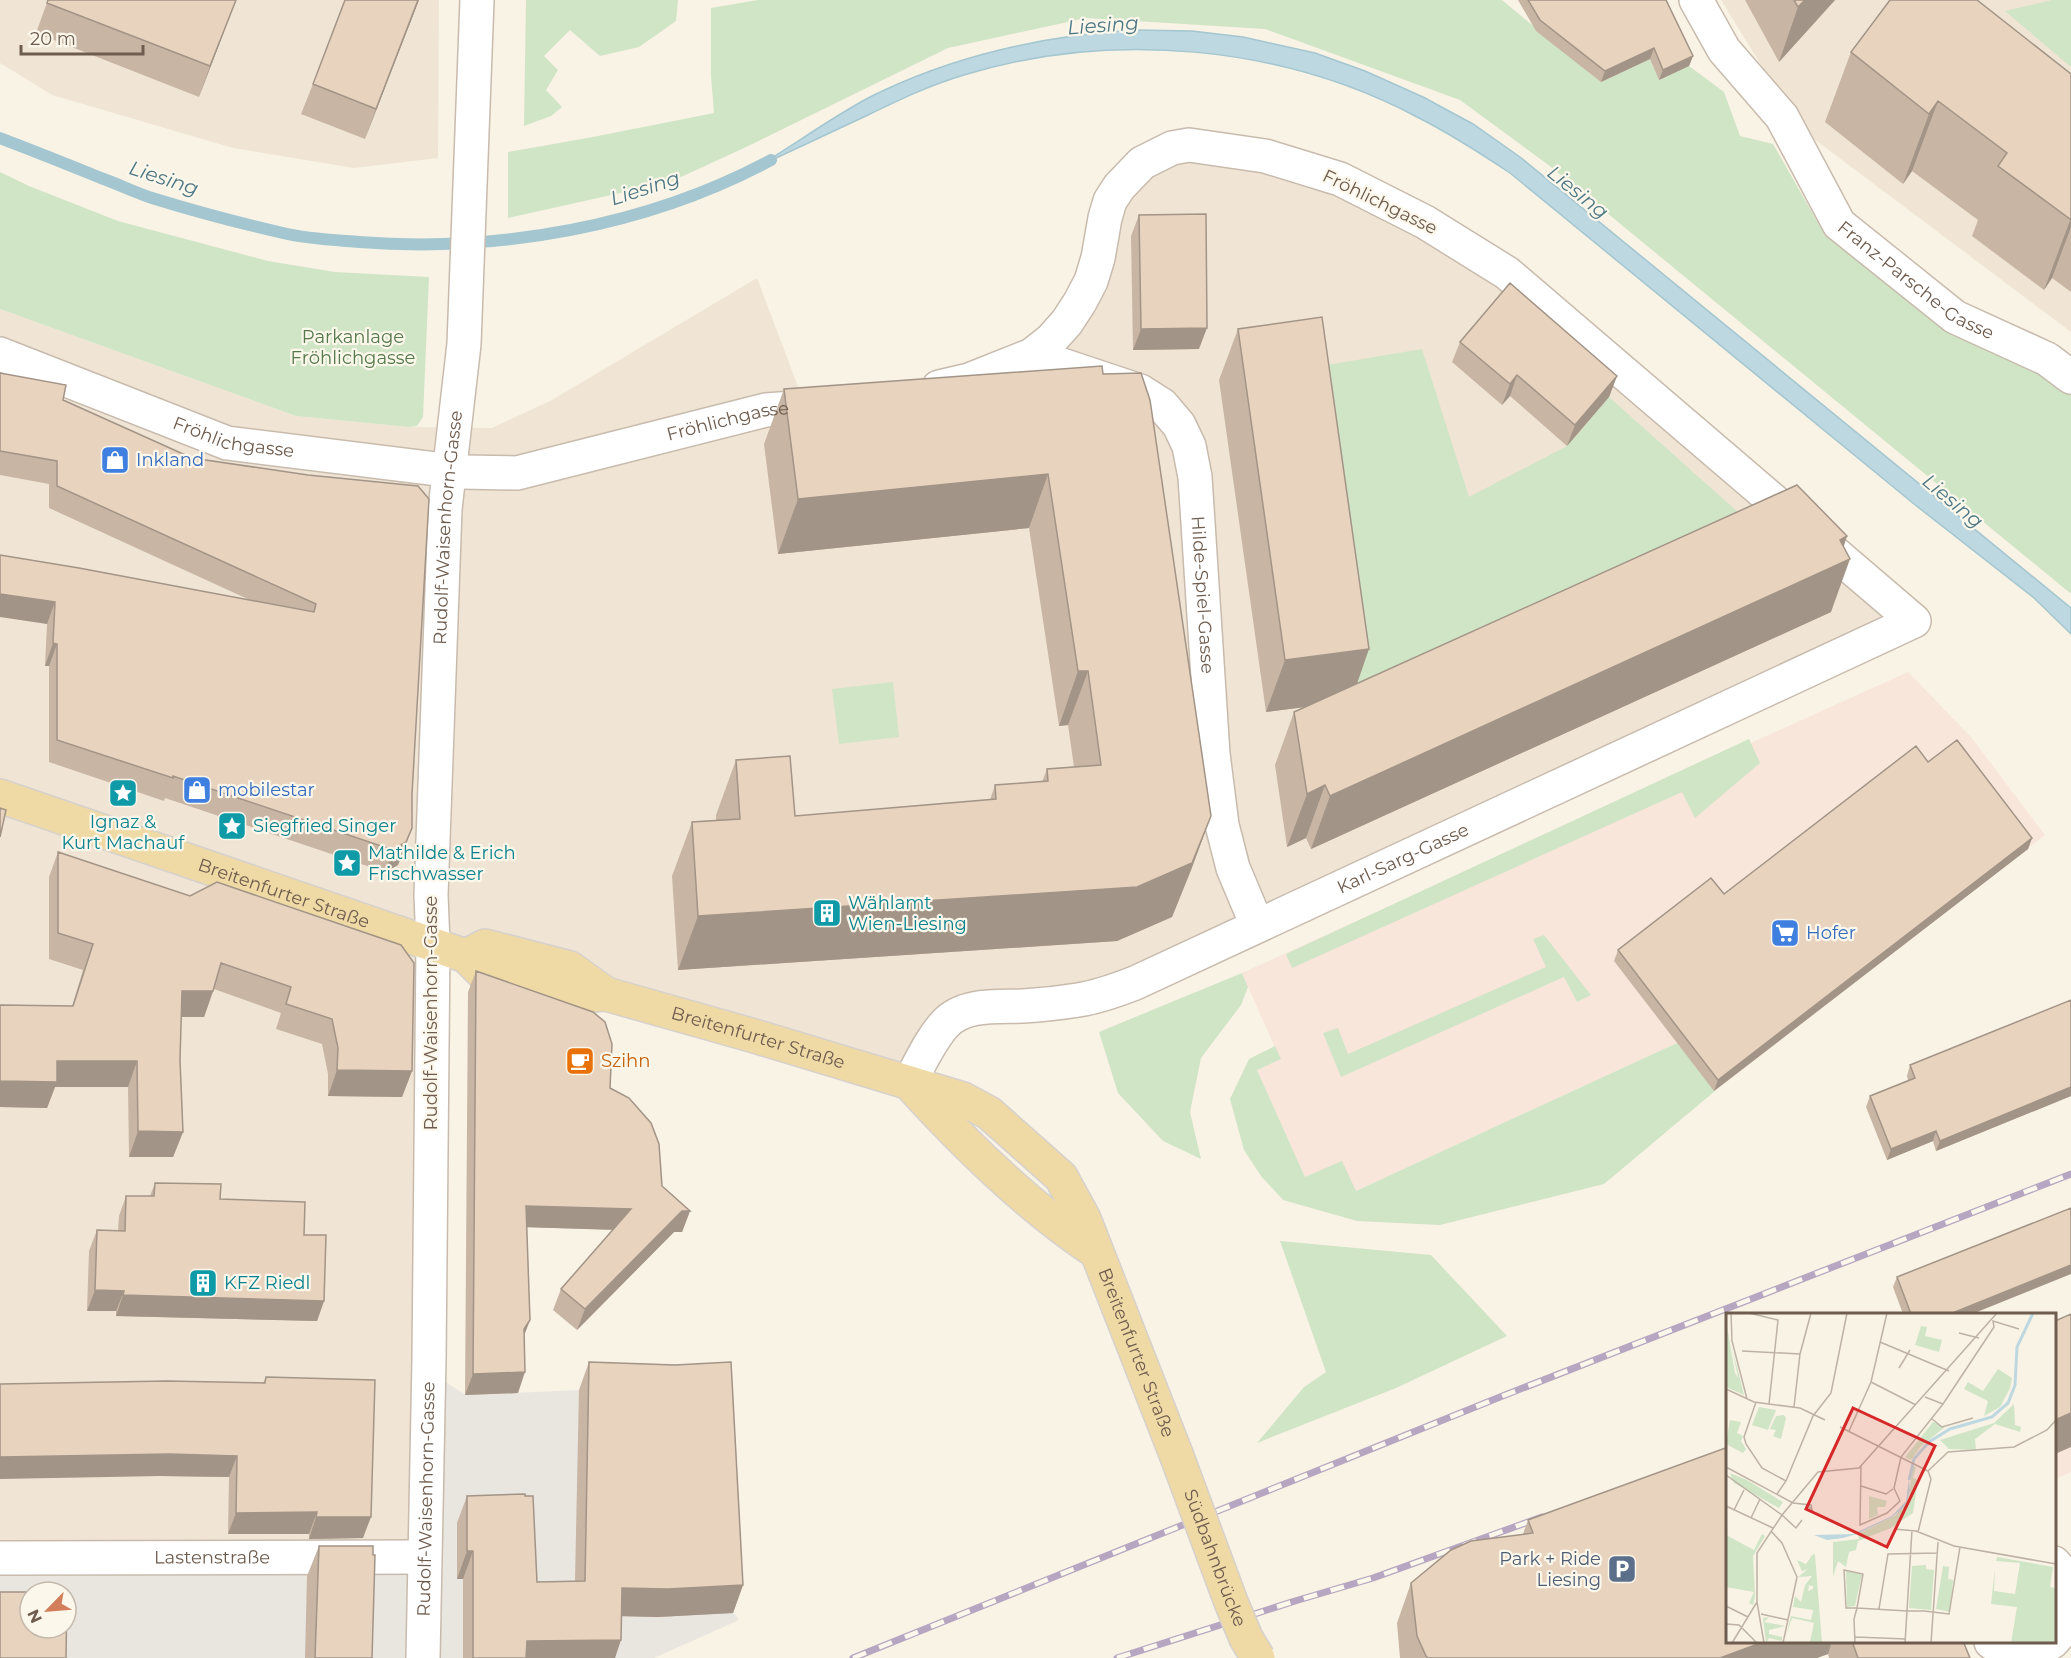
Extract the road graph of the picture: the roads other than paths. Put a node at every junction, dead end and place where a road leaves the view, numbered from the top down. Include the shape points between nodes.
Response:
1 (477, 0) edge
2 (1696, 0) edge
3 (0, 354) edge
4 (1032, 355) junction
5 (2071, 377) edge
6 (914, 392) edge
7 (847, 404) edge
8 (451, 471) junction
9 (1914, 621) joint
10 (0, 796) edge
11 (1257, 926) junction
12 (433, 944) junction
13 (909, 1083) junction
14 (1176, 1454) joint
15 (424, 1557) junction
16 (0, 1558) edge
17 (2056, 1564) edge
18 (2071, 1592) edge
19 (2071, 1611) edge
20 (2056, 1638) edge
21 (2050, 1643) edge
22 (2001, 1650) edge
23 (423, 1658) edge
24 (1258, 1658) edge

1 - 8 street, Rudolf-Waisenhorn-Gasse via 464,333
2 - 5 street, Franz-Parsche-Gasse via 1724,50 1782,117 1839,224 1955,317 2047,359
3 - 8 street, Fröhlichgasse via 227,443
4 - 6 street, Fröhlichgasse via 969,380
4 - 9 street, Fröhlichgasse via 1051,340 1080,302 1098,258 1110,201 1142,163 1172,148 1189,145 1276,159 1340,179 1425,222 1508,273
4 - 11 street, Hilde-Spiel-Gasse via 1140,391 1162,405 1190,446 1222,825 1233,868
7 - 8 street, Fröhlichgasse via 766,411 517,473
8 - 12 street, Rudolf-Waisenhorn-Gasse via 445,509 430,895
9 - 11 street, Karl-Sarg-Gasse
10 - 12 main road, Breitenfurter Straße
11 - 13 street, Karl-Sarg-Gasse via 1108,993 1080,1000 970,1010 957,1015 945,1023
12 - 13 main road, Breitenfurter Straße via 466,956 485,946 570,968 606,994
12 - 15 street, Rudolf-Waisenhorn-Gasse
13 - 14 main road, Breitenfurter Straße via 949,1128 1052,1221 1095,1251
14 - 24 main road, Südbahnbrücke, bridge via 1231,1602
15 - 16 street, Lastenstraße
15 - 23 street, Rudolf-Waisenhorn-Gasse
17 - 18 street
19 - 20 street
21 - 22 street via 2031,1651

